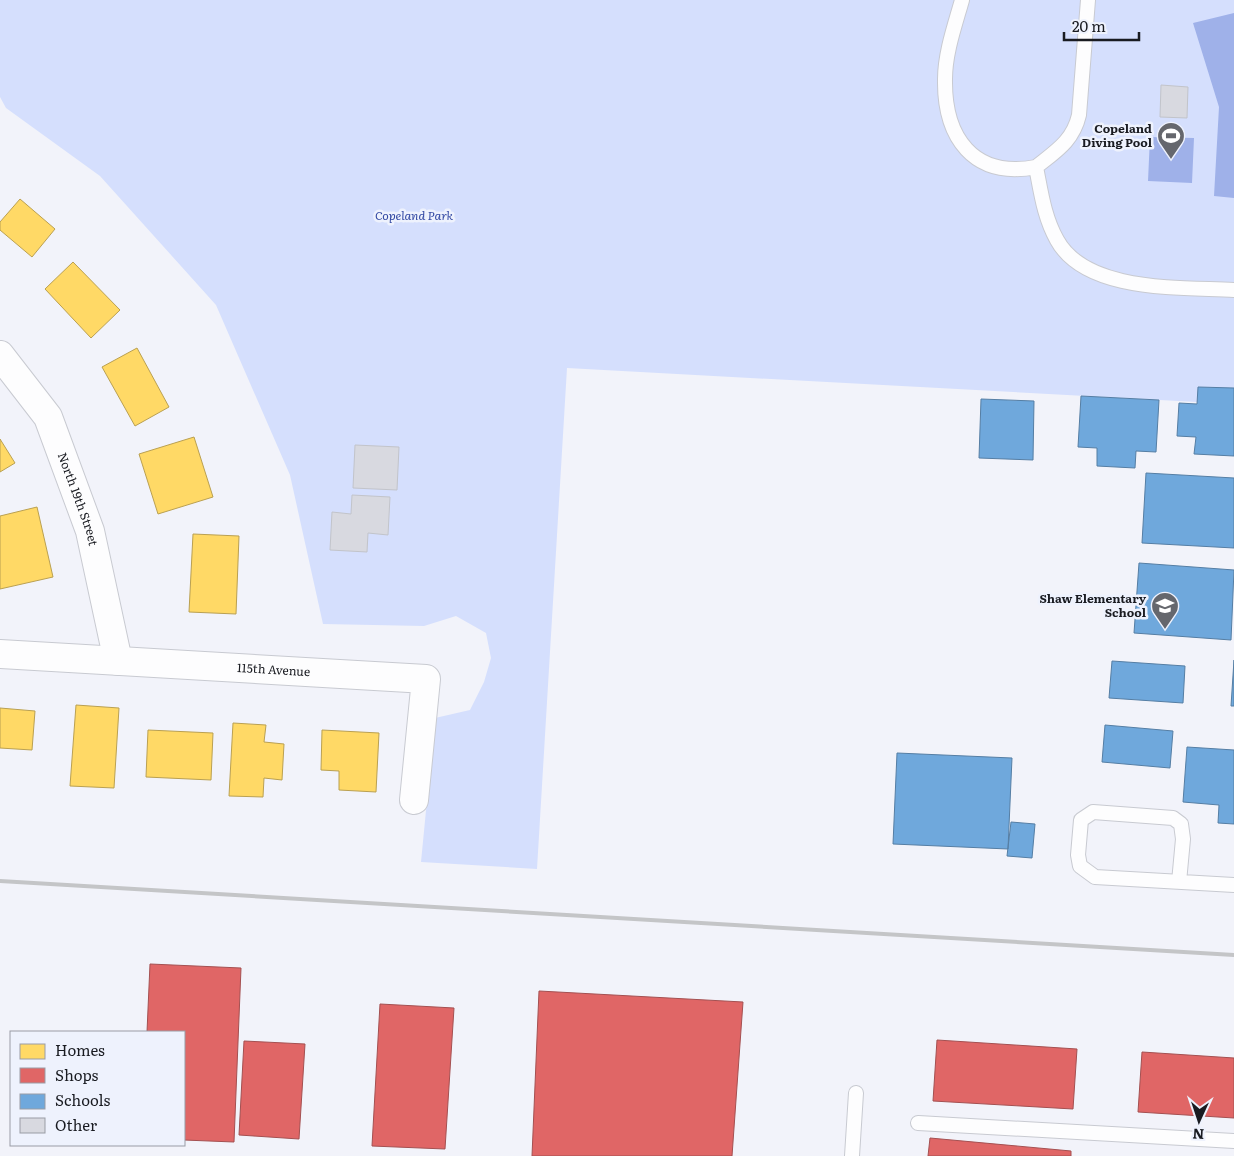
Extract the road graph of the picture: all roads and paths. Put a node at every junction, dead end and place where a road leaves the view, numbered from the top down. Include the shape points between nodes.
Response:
1 (962, 0) edge
2 (1088, 0) edge
3 (1036, 167) junction
4 (1234, 290) edge
5 (0, 355) edge
6 (0, 654) edge
7 (118, 661) junction
8 (414, 800) dead end
9 (1179, 882) junction
10 (1234, 885) edge
11 (856, 1092) dead end
12 (918, 1123) dead end
13 (1234, 1141) edge
14 (852, 1156) edge

1 - 3 lane via 949,48 945,79 954,133 961,145 983,163 1014,168
2 - 3 lane via 1075,130
3 - 4 lane via 1046,216 1057,241 1074,260 1089,270 1143,284
5 - 7 street, North 19th Street via 48,417 90,531
6 - 7 street, 115th Avenue
7 - 8 street, 115th Avenue via 426,679
9 - 9 lane via 1095,877 1080,866 1081,820 1094,812 1173,818 1181,824 1183,838
9 - 10 lane
11 - 14 lane
12 - 13 lane

